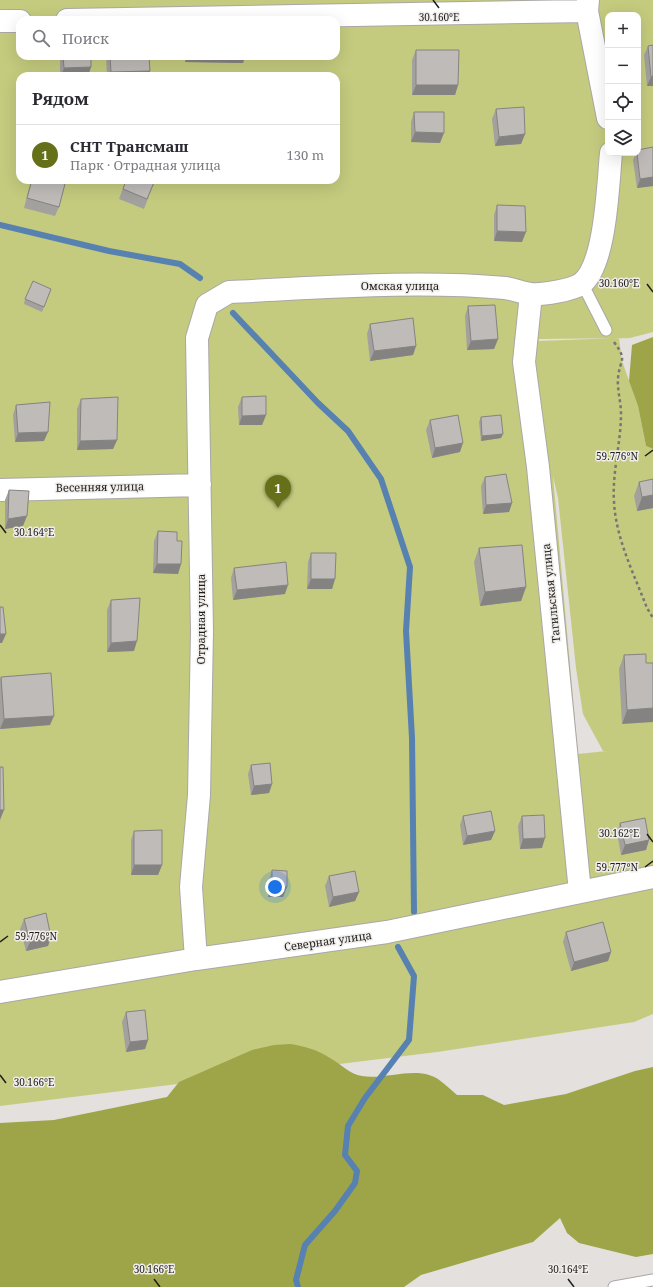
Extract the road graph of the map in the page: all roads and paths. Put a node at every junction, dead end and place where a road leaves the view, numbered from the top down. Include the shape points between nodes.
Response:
1 (588, 6) edge
2 (216, 16) edge
3 (0, 21) edge
4 (16, 21) edge
5 (605, 101) edge
6 (611, 156) edge
7 (576, 286) junction
8 (229, 292) joint
9 (531, 294) junction
10 (606, 330) joint
11 (200, 485) junction
12 (0, 490) edge
13 (653, 618) edge
14 (653, 877) edge
15 (580, 892) junction
16 (196, 958) junction
17 (0, 992) edge
18 (653, 1280) edge
19 (614, 1287) edge

1 - 2 street
1 - 5 street
3 - 4 street
6 - 7 street via 604,230 594,266
7 - 9 street, Омская улица
7 - 10 lane
8 - 9 street, Омская улица via 404,285 506,288
8 - 11 street, Отрадная улица via 207,305 197,338
9 - 15 street, Тагильская улица via 524,362 538,467
10 - 13 path via 623,355 618,378 621,414 614,476 617,527
11 - 12 street, Весенняя улица
11 - 16 street, Отрадная улица via 202,630 199,795 192,887
14 - 15 street, Северная улица
15 - 16 street, Северная улица via 387,932
16 - 17 street, Северная улица
18 - 19 lane

